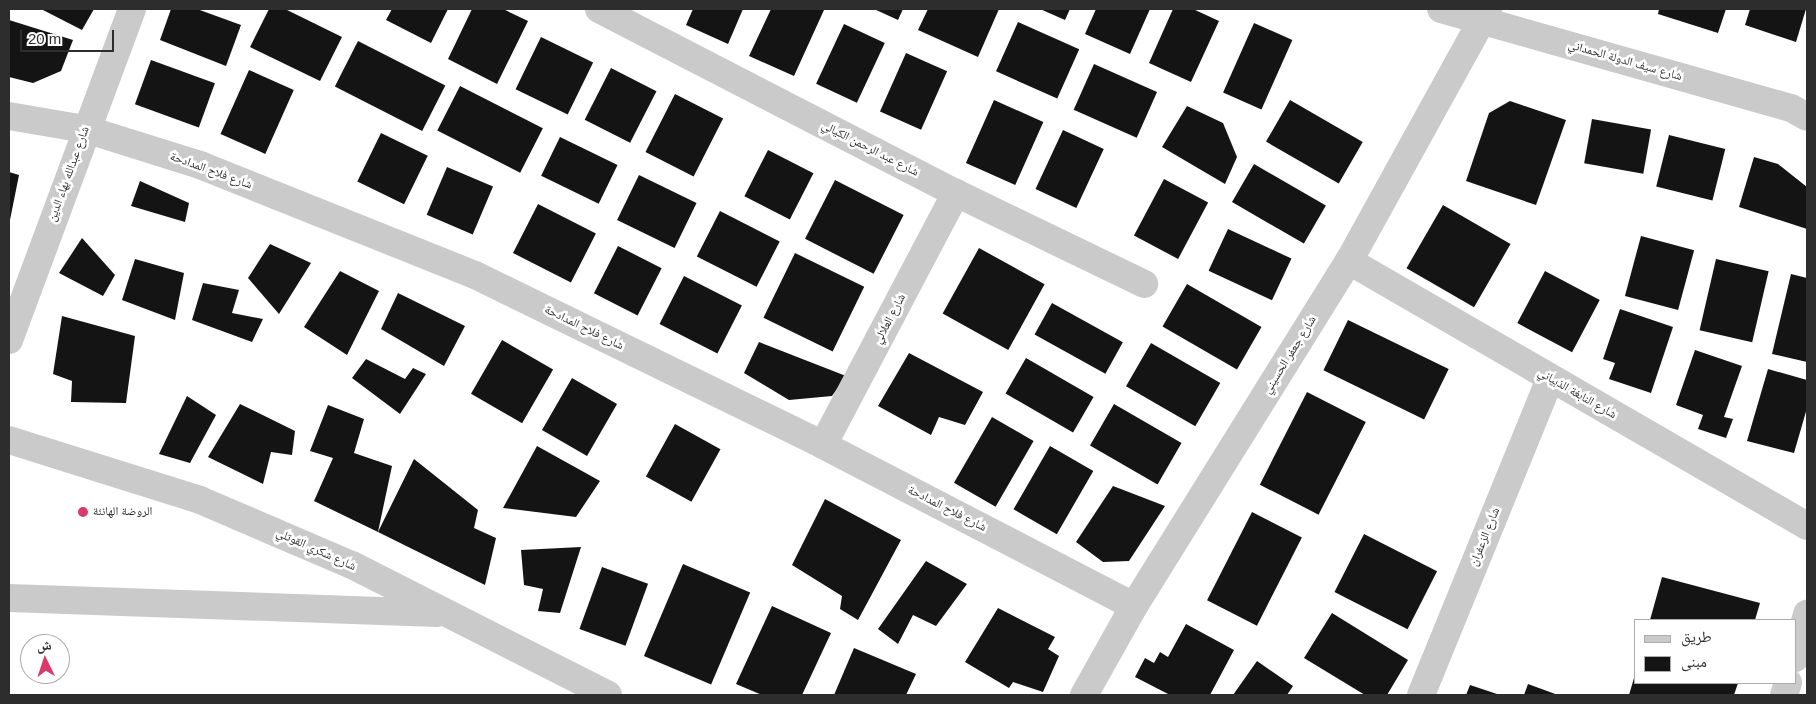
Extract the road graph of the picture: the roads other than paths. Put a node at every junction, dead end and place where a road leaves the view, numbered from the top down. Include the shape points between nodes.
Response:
1 (132, 9) edge
2 (599, 9) edge
3 (1441, 9) edge
4 (1484, 14) edge
5 (9, 116) edge
6 (1807, 116) edge
7 (85, 129) junction
8 (956, 193) junction
9 (1349, 261) junction
10 (1144, 284) dead end
11 (9, 340) edge
12 (1550, 378) junction
13 (9, 440) edge
14 (823, 445) junction
15 (1807, 526) edge
16 (9, 598) edge
17 (1134, 606) junction
18 (444, 614) junction
19 (1807, 614) edge
20 (1796, 654) edge
21 (608, 695) edge
22 (1084, 695) edge
23 (1421, 695) edge

1 - 7 street, شارع عبدالله بهاء الدين
2 - 8 street, شارع عبد الرحمن الكيالي
3 - 4 street, شارع سيف الدولة الحمداني
4 - 6 street, شارع سيف الدولة الحمداني via 1790,108
4 - 9 street, شارع جعفر الحسيني
5 - 7 street, شارع فلاح المدادحة
7 - 11 street, شارع عبدالله بهاء الدين
7 - 14 street, شارع فلاح المدادحة via 200,165 477,276
8 - 10 street, شارع عبد الرحمن الكيالي
8 - 14 street, شارع العلالي
9 - 12 street, شارع النابغة الذبياني
9 - 17 street, شارع جعفر الحسيني
12 - 15 street, شارع النابغة الذبياني
12 - 23 street, شارع الزعفران
13 - 18 street, شارع شكري القوتلي via 200,500 352,565
14 - 17 street, شارع فلاح المدادحة
16 - 18 street
17 - 22 street, شارع جعفر الحسيني
18 - 21 street, شارع شكري القوتلي
19 - 20 street

